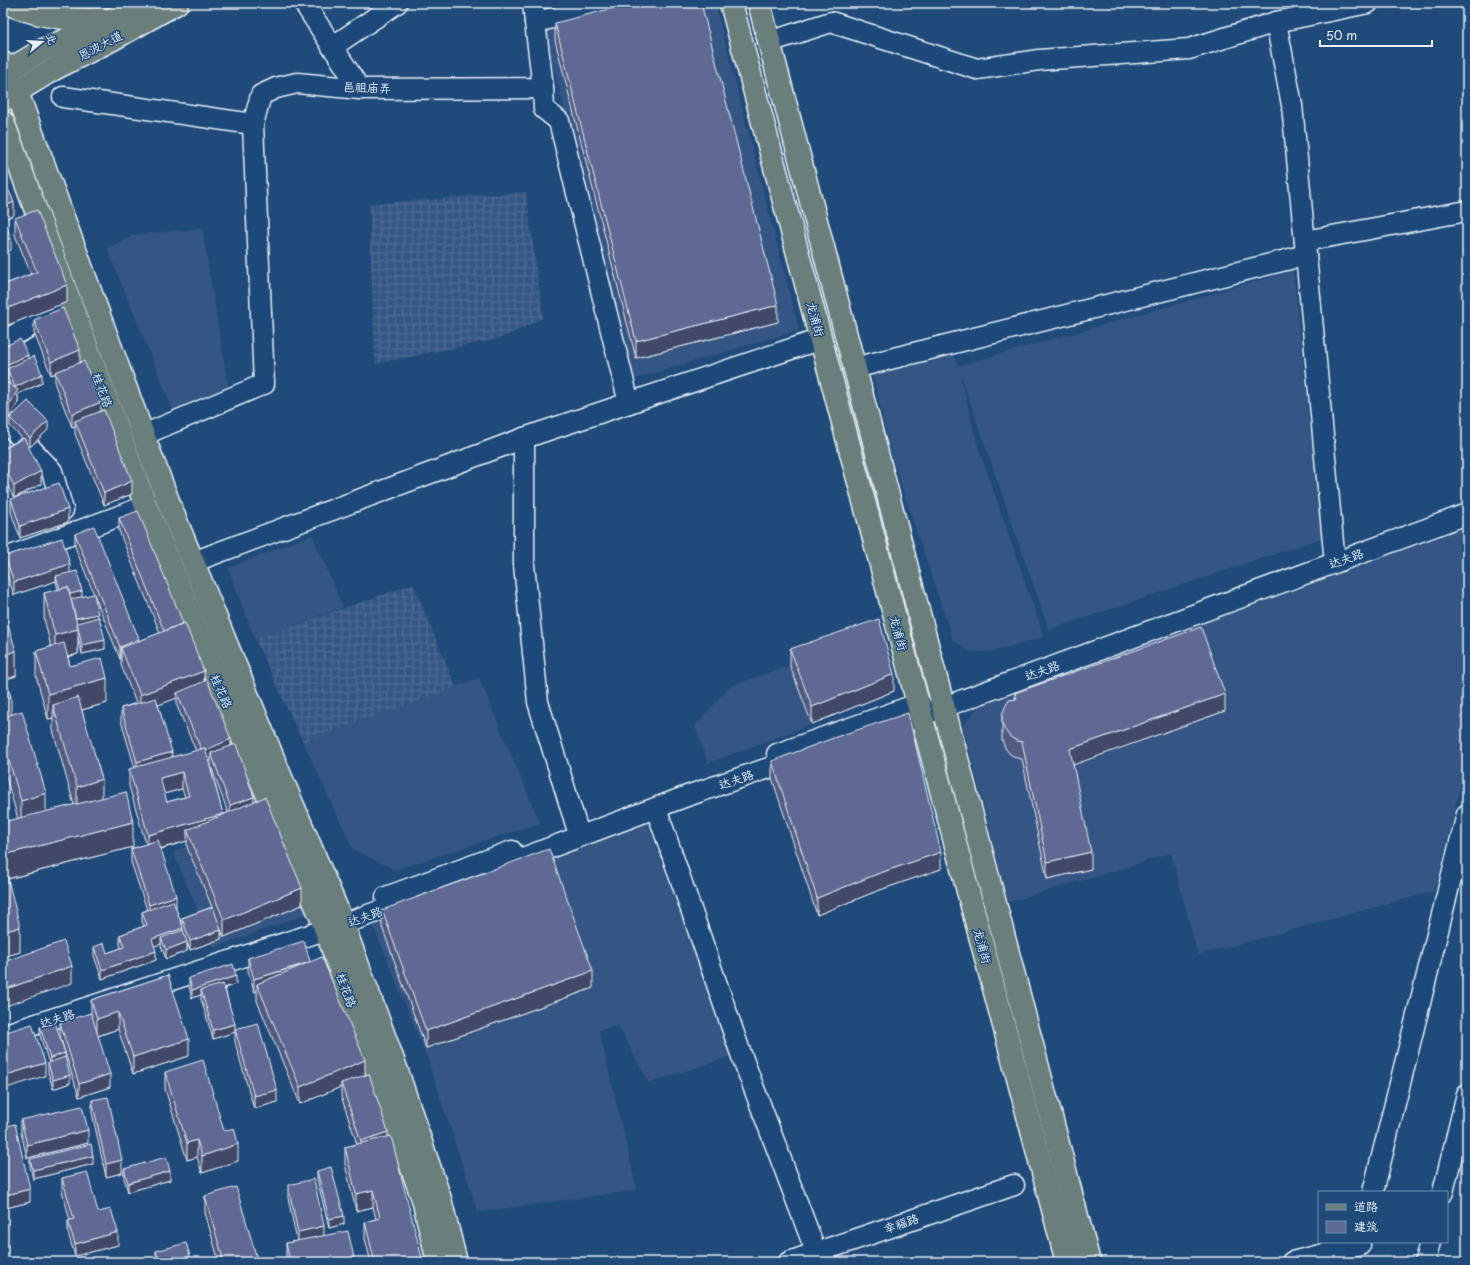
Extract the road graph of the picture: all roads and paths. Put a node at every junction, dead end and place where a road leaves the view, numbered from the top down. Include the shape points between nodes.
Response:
1 (6, 3) edge
2 (138, 3) edge
3 (177, 3) edge
4 (304, 3) edge
5 (397, 3) edge
6 (620, 3) edge
7 (731, 3) edge
8 (759, 3) edge
9 (1368, 3) edge
10 (534, 13) edge
11 (112, 19) junction
12 (1276, 22) junction
13 (769, 42) junction
14 (332, 47) junction
15 (4, 69) edge
16 (542, 88) junction
17 (360, 89) junction
18 (10, 96) edge
19 (63, 96) dead end
20 (3, 122) edge
21 (253, 124) junction
22 (1467, 211) edge
23 (1305, 248) junction
24 (71, 305) junction
25 (821, 339) junction
26 (3, 340) edge
27 (854, 368) junction
28 (629, 403) junction
29 (3, 419) edge
30 (143, 435) junction
31 (524, 438) junction
32 (1467, 505) edge
33 (146, 506) junction
34 (1467, 514) edge
35 (70, 534) junction
36 (1334, 553) junction
37 (3, 559) edge
38 (193, 562) junction
39 (942, 701) junction
40 (919, 709) junction
41 (656, 808) junction
42 (1467, 814) edge
43 (577, 828) junction
44 (332, 922) junction
45 (3, 1025) edge
46 (3, 1035) edge
47 (1467, 1094) edge
48 (1014, 1185) dead end
49 (1373, 1191) edge
50 (1442, 1191) edge
51 (1430, 1243) edge
52 (1359, 1250) edge
53 (816, 1252) junction
54 (438, 1262) edge
55 (456, 1262) edge
56 (789, 1262) edge
57 (1067, 1262) edge
58 (1089, 1262) edge
59 (1292, 1262) edge
60 (1425, 1262) edge

1 - 11 main road via 48,16 78,20
2 - 11 main road, 恩波大道
3 - 18 main road, 恩波大道 via 52,70
4 - 14 street
5 - 14 street
6 - 10 street
7 - 25 main road, 龙浦街
8 - 13 main road, 龙浦街
9 - 12 street
10 - 16 street
11 - 15 main road, 恩波大道
12 - 13 street via 1189,49 1040,60 977,69 832,22
12 - 23 street via 1292,105
13 - 27 main road, 龙浦街
14 - 17 street
15 - 18 main road
16 - 17 street, 邑祖庙弄
16 - 28 street via 544,109 559,121
17 - 21 street, 邑祖庙弄 via 296,83 276,88 261,95
18 - 30 main road
19 - 21 street
20 - 24 main road, 桂花路
21 - 30 street, 邑祖庙弄 via 264,384
22 - 23 street
23 - 27 street
23 - 36 street
24 - 26 street
24 - 33 main road, 桂花路
25 - 28 street
25 - 40 main road, 龙浦街
27 - 39 main road, 龙浦街
28 - 31 street
29 - 35 street via 52,471
30 - 38 main road
31 - 38 street
31 - 43 street via 524,565 538,702
32 - 36 street, 达夫路
33 - 35 street
33 - 44 main road, 桂花路 via 229,707
34 - 39 street, 达夫路
35 - 37 street
36 - 39 street, 达夫路
38 - 44 main road via 280,775
39 - 40 street, 达夫路
39 - 58 main road, 龙浦街
40 - 41 street, 达夫路
40 - 43 street, 达夫路 via 688,786
40 - 57 main road, 龙浦街
41 - 44 street, 达夫路 via 576,839
41 - 53 street via 742,1054
42 - 49 street
43 - 44 street, 达夫路
44 - 45 street, 达夫路
44 - 46 street, 达夫路
44 - 54 main road, 桂花路 via 423,1199
44 - 55 main road via 396,1068 440,1199
47 - 50 street
48 - 53 street, 幸福路
51 - 60 street
52 - 59 street
53 - 56 street, 幸福路

